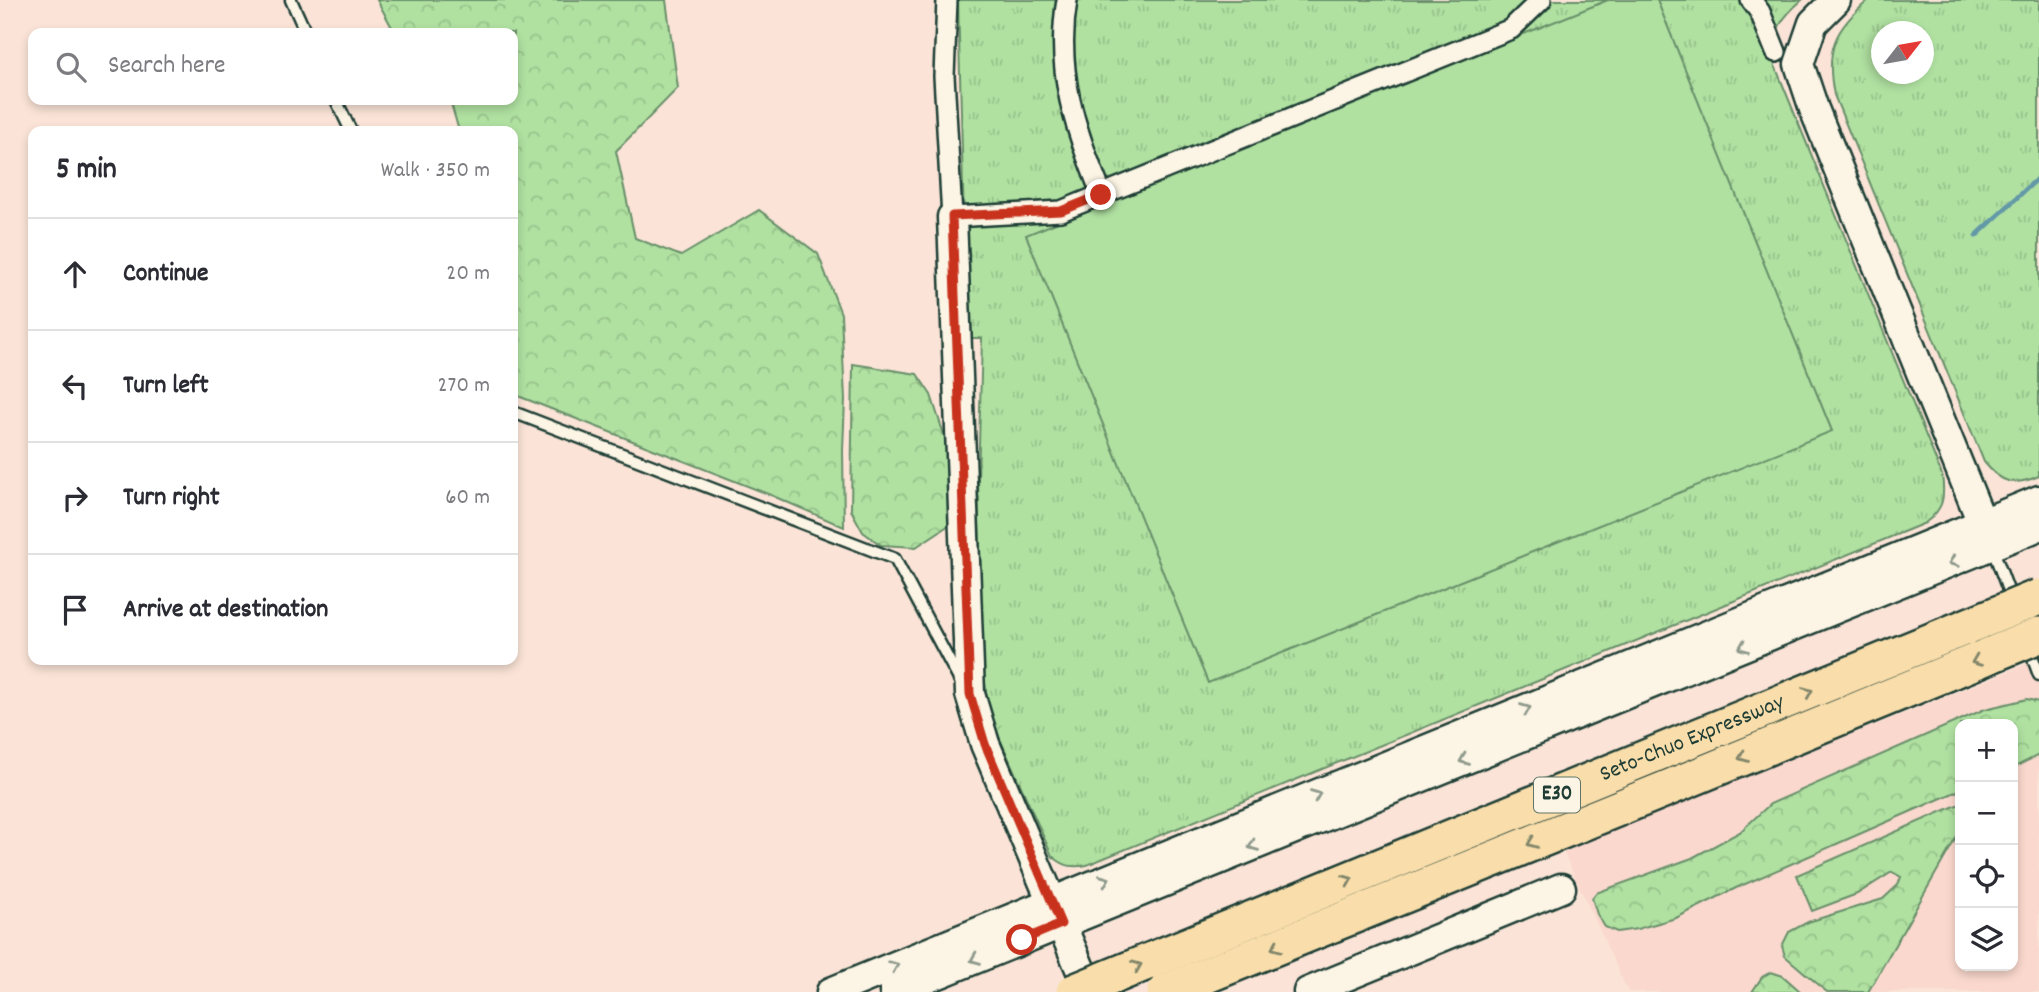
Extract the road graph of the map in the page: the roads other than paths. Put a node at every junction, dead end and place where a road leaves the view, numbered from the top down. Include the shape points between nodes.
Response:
1 (291, 0) edge
2 (947, 0) edge
3 (1067, 0) edge
4 (1541, 0) edge
5 (1751, 0) edge
6 (1836, 0) edge
7 (304, 28) edge
8 (1776, 52) dead end
9 (338, 105) edge
10 (349, 126) edge
11 (1101, 195) junction
12 (952, 216) junction
13 (518, 414) edge
14 (2039, 500) edge
15 (2039, 526) edge
16 (1987, 535) junction
17 (2032, 637) edge
18 (2039, 675) edge
19 (970, 694) junction
20 (1561, 888) dead end
21 (1056, 913) junction
22 (831, 992) edge
23 (894, 992) edge
24 (1074, 992) edge
25 (1090, 992) edge
26 (1165, 992) edge
27 (1308, 992) edge

1 - 7 lane
2 - 12 street via 944,76
3 - 11 street via 1063,23 1066,85 1080,143
4 - 11 street via 1511,29
5 - 8 street
6 - 16 street via 1813,23 1799,64
9 - 10 lane
11 - 12 street via 1061,211
12 - 19 street
13 - 19 lane via 895,559
14 - 16 street
15 - 16 street
16 - 17 lane
16 - 21 street
17 - 18 lane
24 -> 17 highway, Seto-Chuo Expressway / E30, bridge
17 -> 26 highway, Seto-Chuo Expressway / E30, bridge
19 - 21 street via 985,744
20 - 27 street
22 -> 21 street
21 -> 23 street
21 - 25 street

